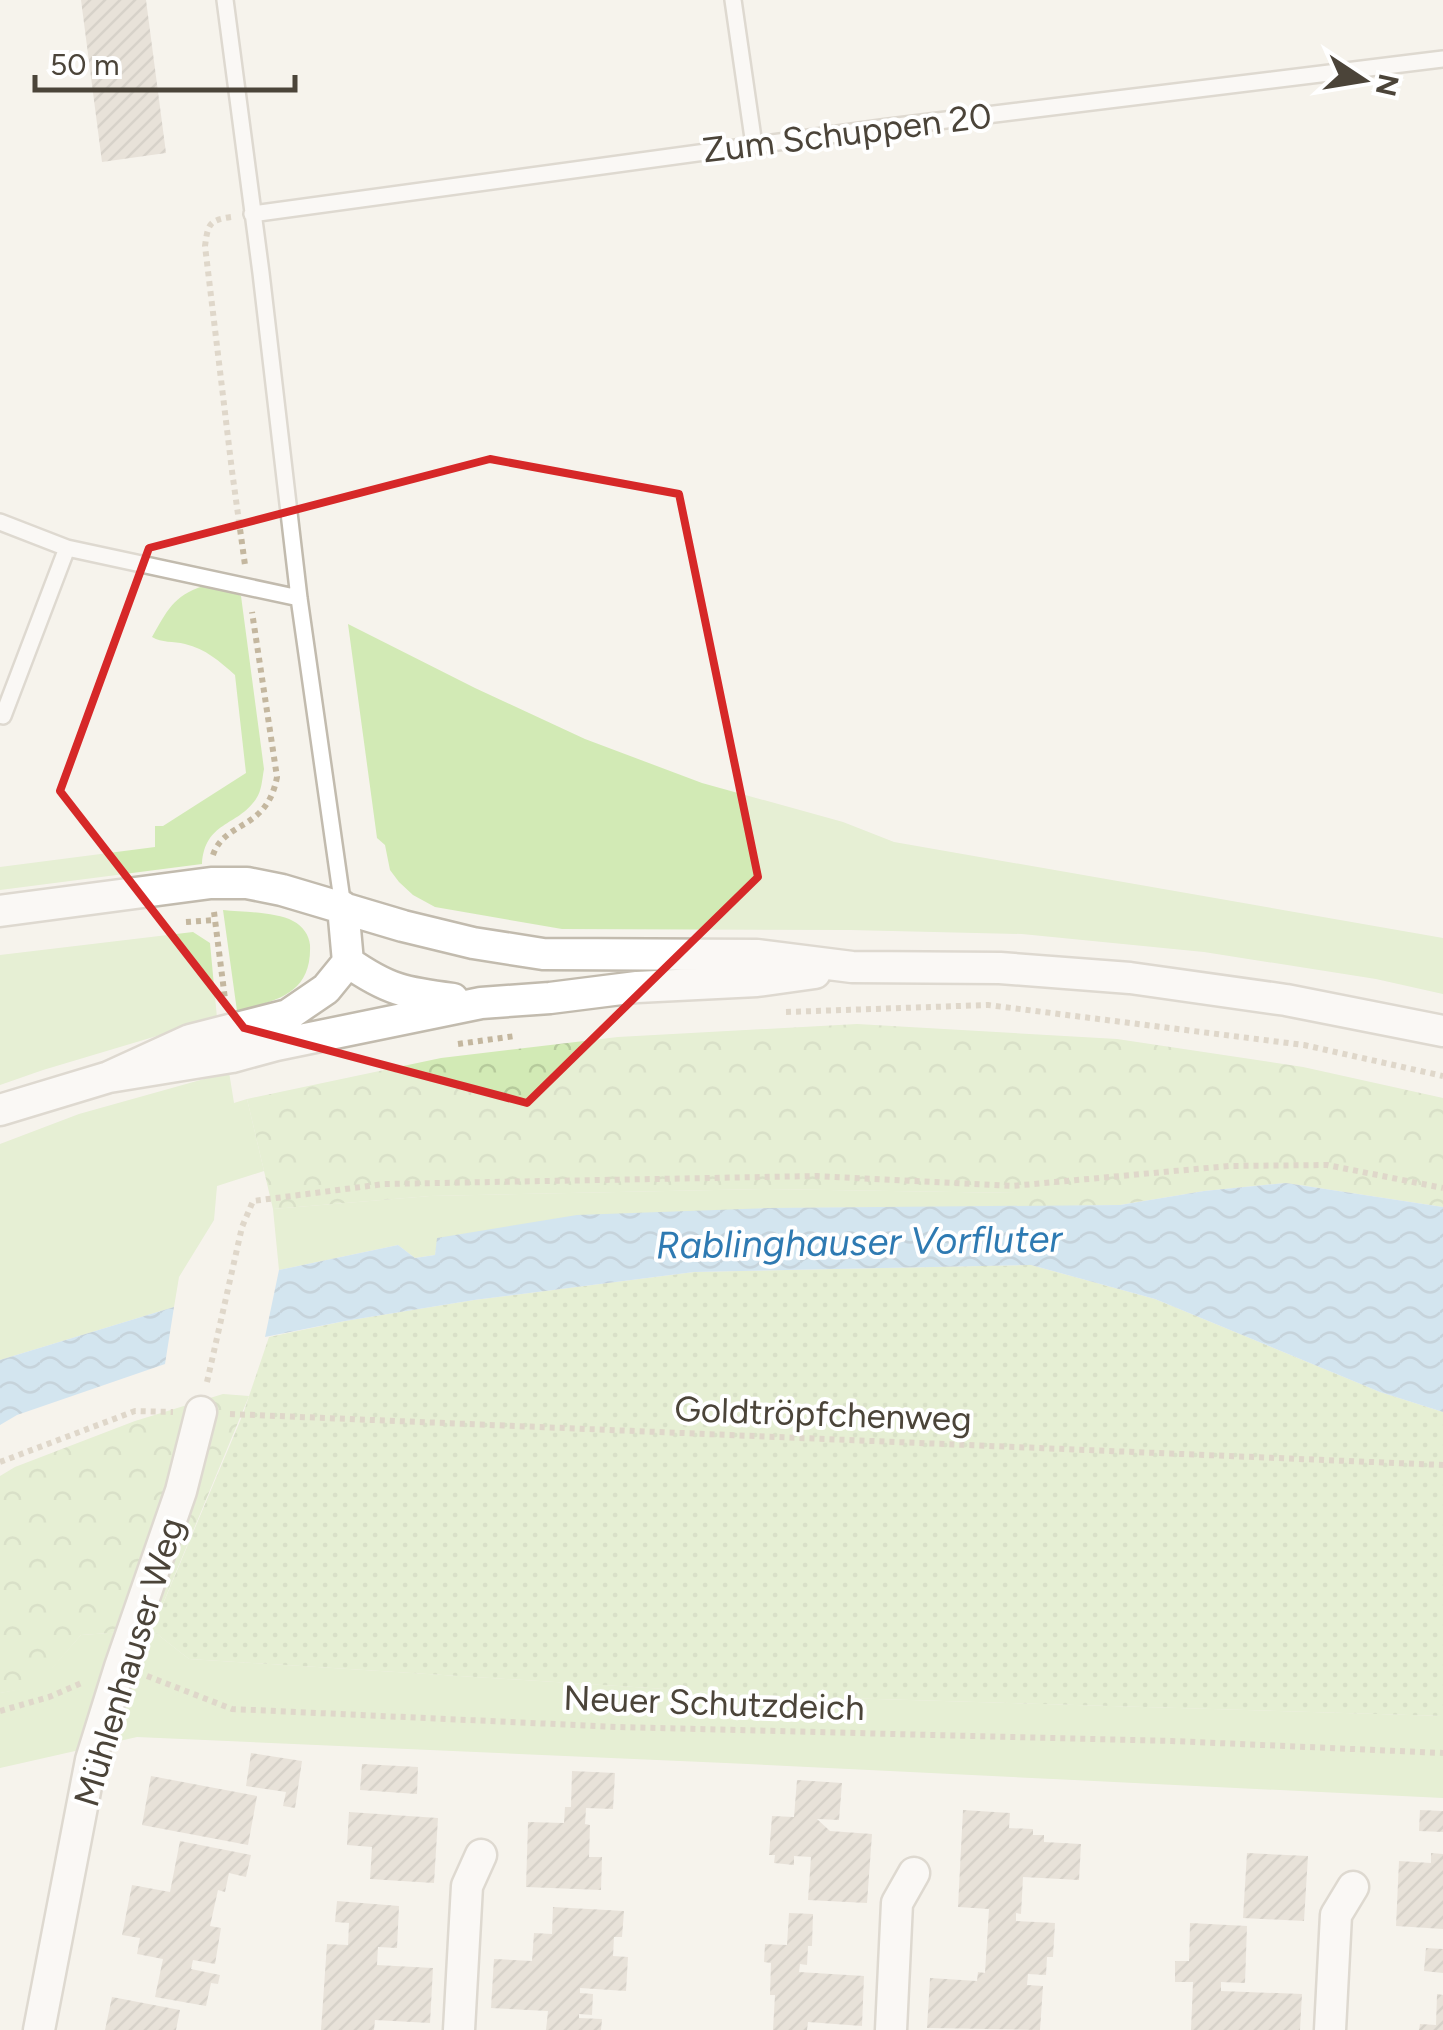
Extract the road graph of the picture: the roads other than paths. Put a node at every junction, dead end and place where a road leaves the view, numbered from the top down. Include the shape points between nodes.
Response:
1 (225, 0) edge
2 (733, 0) edge
3 (1443, 59) edge
4 (754, 145) junction
5 (252, 214) junction
6 (0, 522) edge
7 (67, 548) junction
8 (299, 598) junction
9 (0, 715) edge
10 (343, 906) junction
11 (0, 911) edge
12 (348, 962) junction
13 (852, 967) junction
14 (480, 1002) junction
15 (1443, 1031) edge
16 (109, 1077) junction
17 (0, 1110) edge
18 (200, 1412) road end
19 (481, 1855) dead end
20 (914, 1872) dead end
21 (1353, 1887) dead end
22 (39, 2030) edge
23 (459, 2030) edge
24 (891, 2030) edge
25 (1330, 2030) edge

1 - 5 lane
2 - 4 lane
3 - 4 lane, Zum Schuppen 20
4 - 5 lane, Zum Schuppen 20
5 - 8 lane
6 - 7 lane
7 - 8 lane
7 - 9 lane
8 - 10 lane
10 - 11 street via 247,882
10 - 12 street
10 - 13 street via 473,943 543,954 758,955
12 - 14 street via 410,994
12 - 16 street via 326,989 288,1015 190,1040
13 - 14 street via 757,981
13 - 15 street via 1130,978
14 - 16 street
16 - 17 street
18 - 22 street, Mühlenhauser Weg via 182,1491 91,1760
19 - 23 street via 467,1886
20 - 24 street via 897,1903
21 - 25 street via 1336,1915

